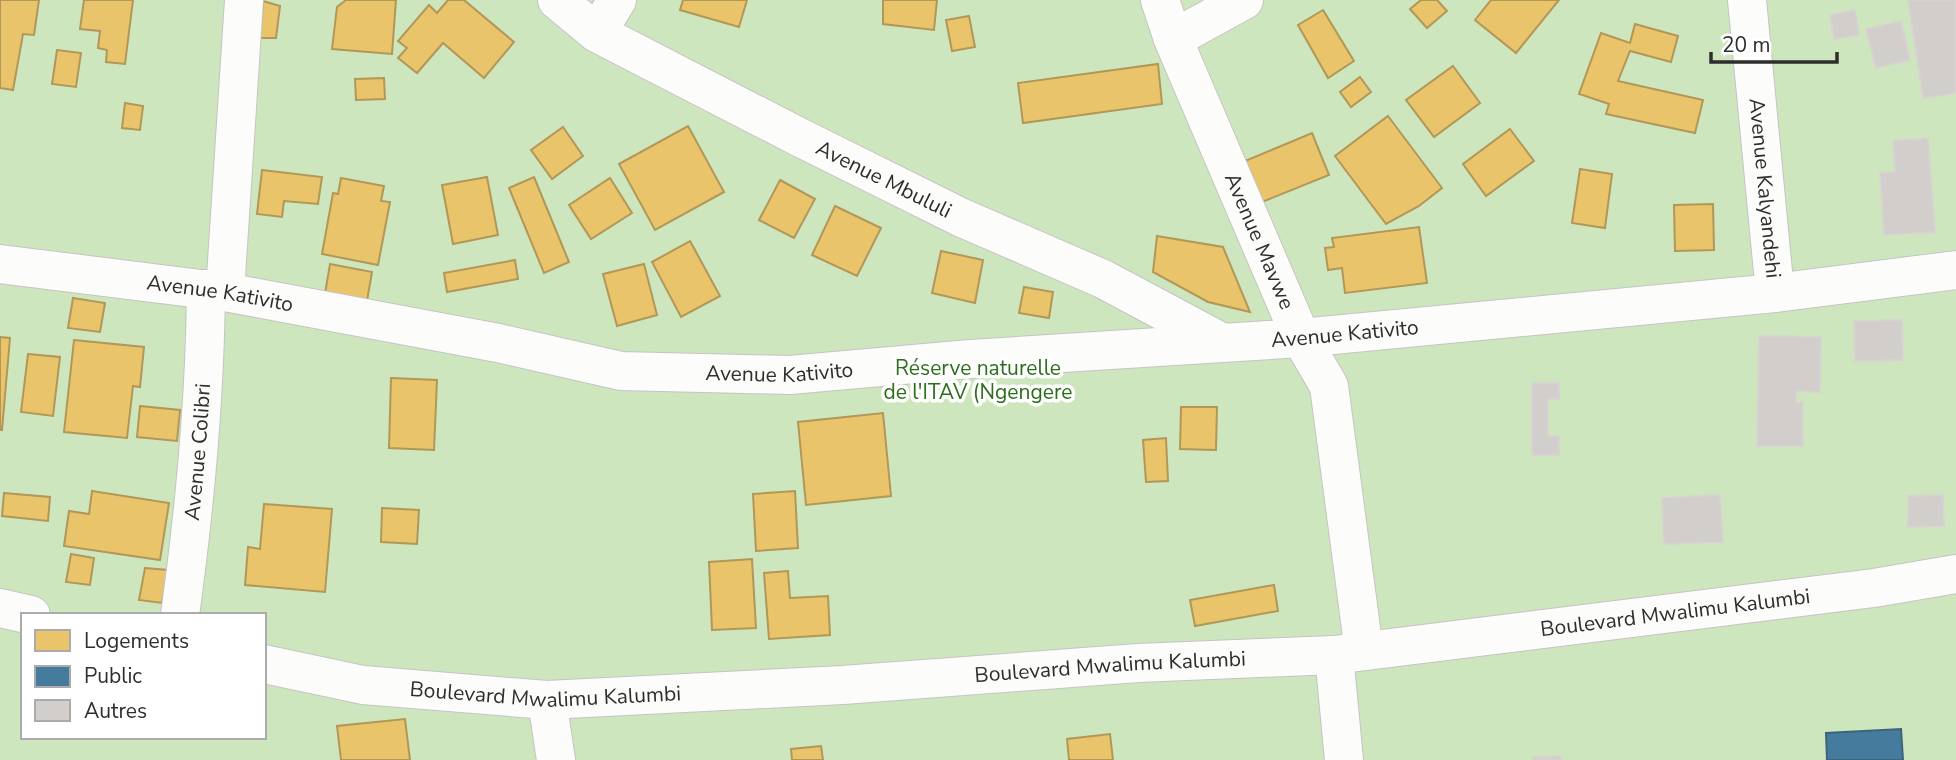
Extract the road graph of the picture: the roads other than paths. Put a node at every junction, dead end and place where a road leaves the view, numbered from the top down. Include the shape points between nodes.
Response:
1 (244, 0) edge
2 (557, 0) edge
3 (617, 0) edge
4 (1160, 0) edge
5 (1244, 0) edge
6 (1747, 0) edge
7 (597, 33) junction
8 (1173, 39) junction
9 (0, 264) edge
10 (1956, 270) edge
11 (216, 290) junction
12 (1775, 293) junction
13 (1301, 338) junction
14 (1221, 342) junction
15 (1956, 575) edge
16 (0, 608) edge
17 (22, 613) edge
18 (180, 613) edge
19 (1349, 653) junction
20 (266, 664) edge
21 (547, 700) junction
22 (556, 760) edge
23 (1344, 760) edge

1 - 11 street, Avenue Colibri
2 - 7 street, Avenue Mbululi
3 - 7 street
4 - 8 street, Avenue Mavwe
5 - 8 street
6 - 12 street, Avenue Kalyandehi
7 - 14 street, Avenue Mbululi via 960,217 1103,279
8 - 13 street, Avenue Mavwe
9 - 11 street, Avenue Kativito
10 - 12 street, Avenue Kativito
11 - 14 street, Avenue Kativito via 621,371 790,375
11 - 18 street, Avenue Colibri
12 - 13 street, Avenue Kativito
13 - 14 street, Avenue Kativito
13 - 19 street, Avenue Mavwe via 1329,386
15 - 19 street, Boulevard Mwalimu Kalumbi
16 - 17 street
19 - 21 street, Boulevard Mwalimu Kalumbi
19 - 23 street, Avenue Mavwe
20 - 21 street, Boulevard Mwalimu Kalumbi via 363,685
21 - 22 street

